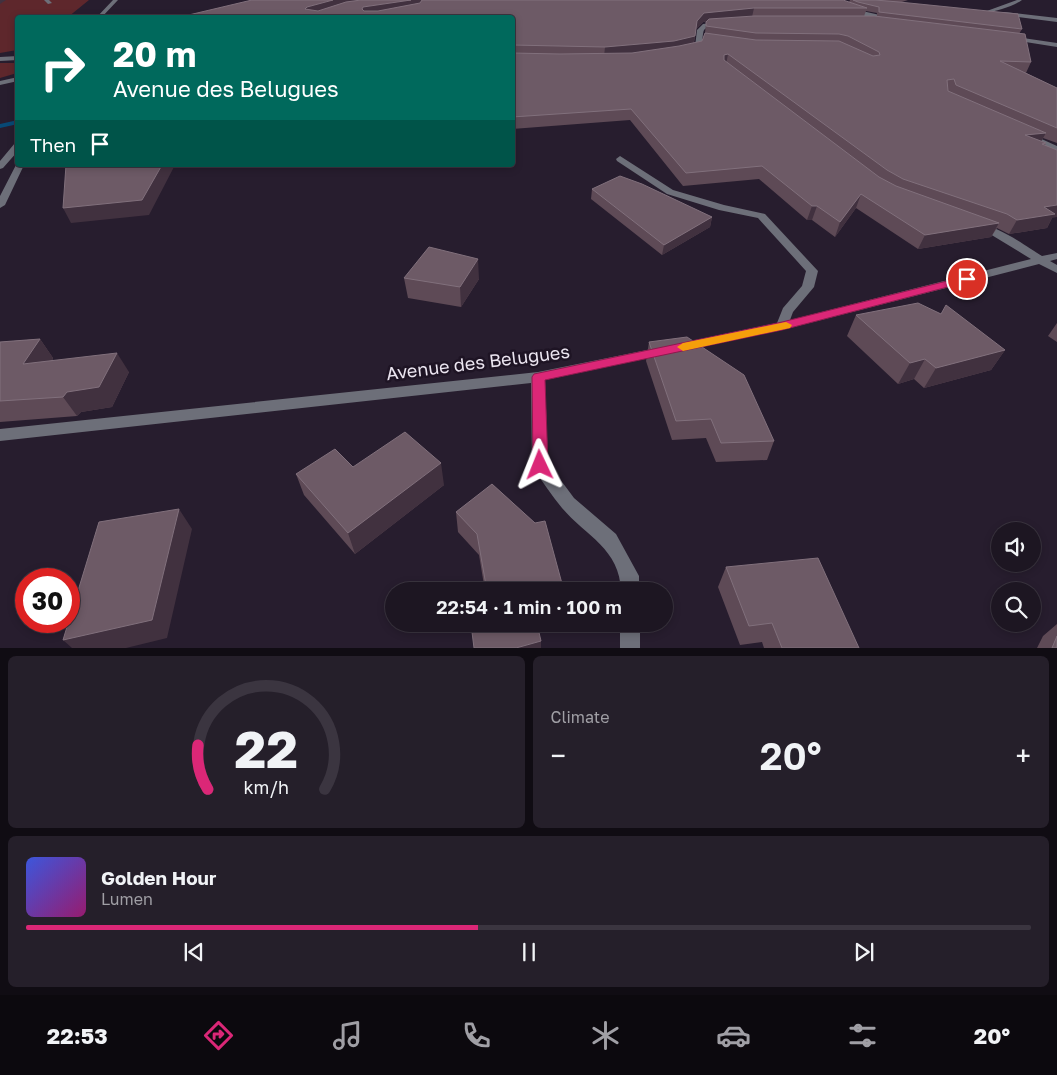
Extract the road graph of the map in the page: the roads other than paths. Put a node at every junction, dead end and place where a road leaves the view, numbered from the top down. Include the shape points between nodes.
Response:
1 (0, 0) edge
2 (9, 0) edge
3 (116, 0) edge
4 (1020, 0) edge
5 (844, 6) edge
6 (979, 11) edge
7 (987, 12) junction
8 (101, 15) edge
9 (876, 16) junction
10 (896, 19) edge
11 (1057, 20) edge
12 (728, 22) edge
13 (891, 24) edge
14 (1004, 31) edge
15 (998, 36) edge
16 (1043, 36) dead end
17 (700, 38) junction
18 (708, 39) edge
19 (1057, 45) edge
20 (685, 53) edge
21 (15, 58) edge
22 (0, 59) edge
23 (15, 80) edge
24 (0, 84) edge
25 (15, 86) edge
26 (1023, 134) edge
27 (15, 148) edge
28 (1057, 149) edge
29 (620, 159) dead end
30 (0, 166) edge
31 (19, 167) edge
32 (0, 205) edge
33 (967, 222) edge
34 (1057, 256) edge
35 (1041, 260) junction
36 (1057, 270) edge
37 (782, 326) junction
38 (538, 377) junction
39 (0, 435) edge
40 (630, 582) edge
41 (630, 632) edge
42 (630, 648) edge

1 - 2 street
3 - 8 street
4 - 7 street
5 - 9 street
6 - 7 street
7 - 11 street
9 - 10 street
9 - 13 street via 868,21
12 - 17 street via 705,25 700,30
14 - 16 street
15 - 19 street
17 - 18 street
17 - 20 street via 698,48
21 - 22 street
23 - 24 street
24 - 25 street
26 - 28 street
27 - 30 street
29 - 37 street via 670,192 761,216 812,271 808,287 787,311
31 - 32 street
33 - 35 street via 994,232
34 - 35 street, Avenue des Belugues
35 - 36 street
35 - 37 street, Avenue des Belugues
37 - 38 street, Avenue des Belugues
38 - 39 street, Avenue des Belugues
38 - 40 street via 540,465 568,503 610,540 630,576
41 - 42 street

